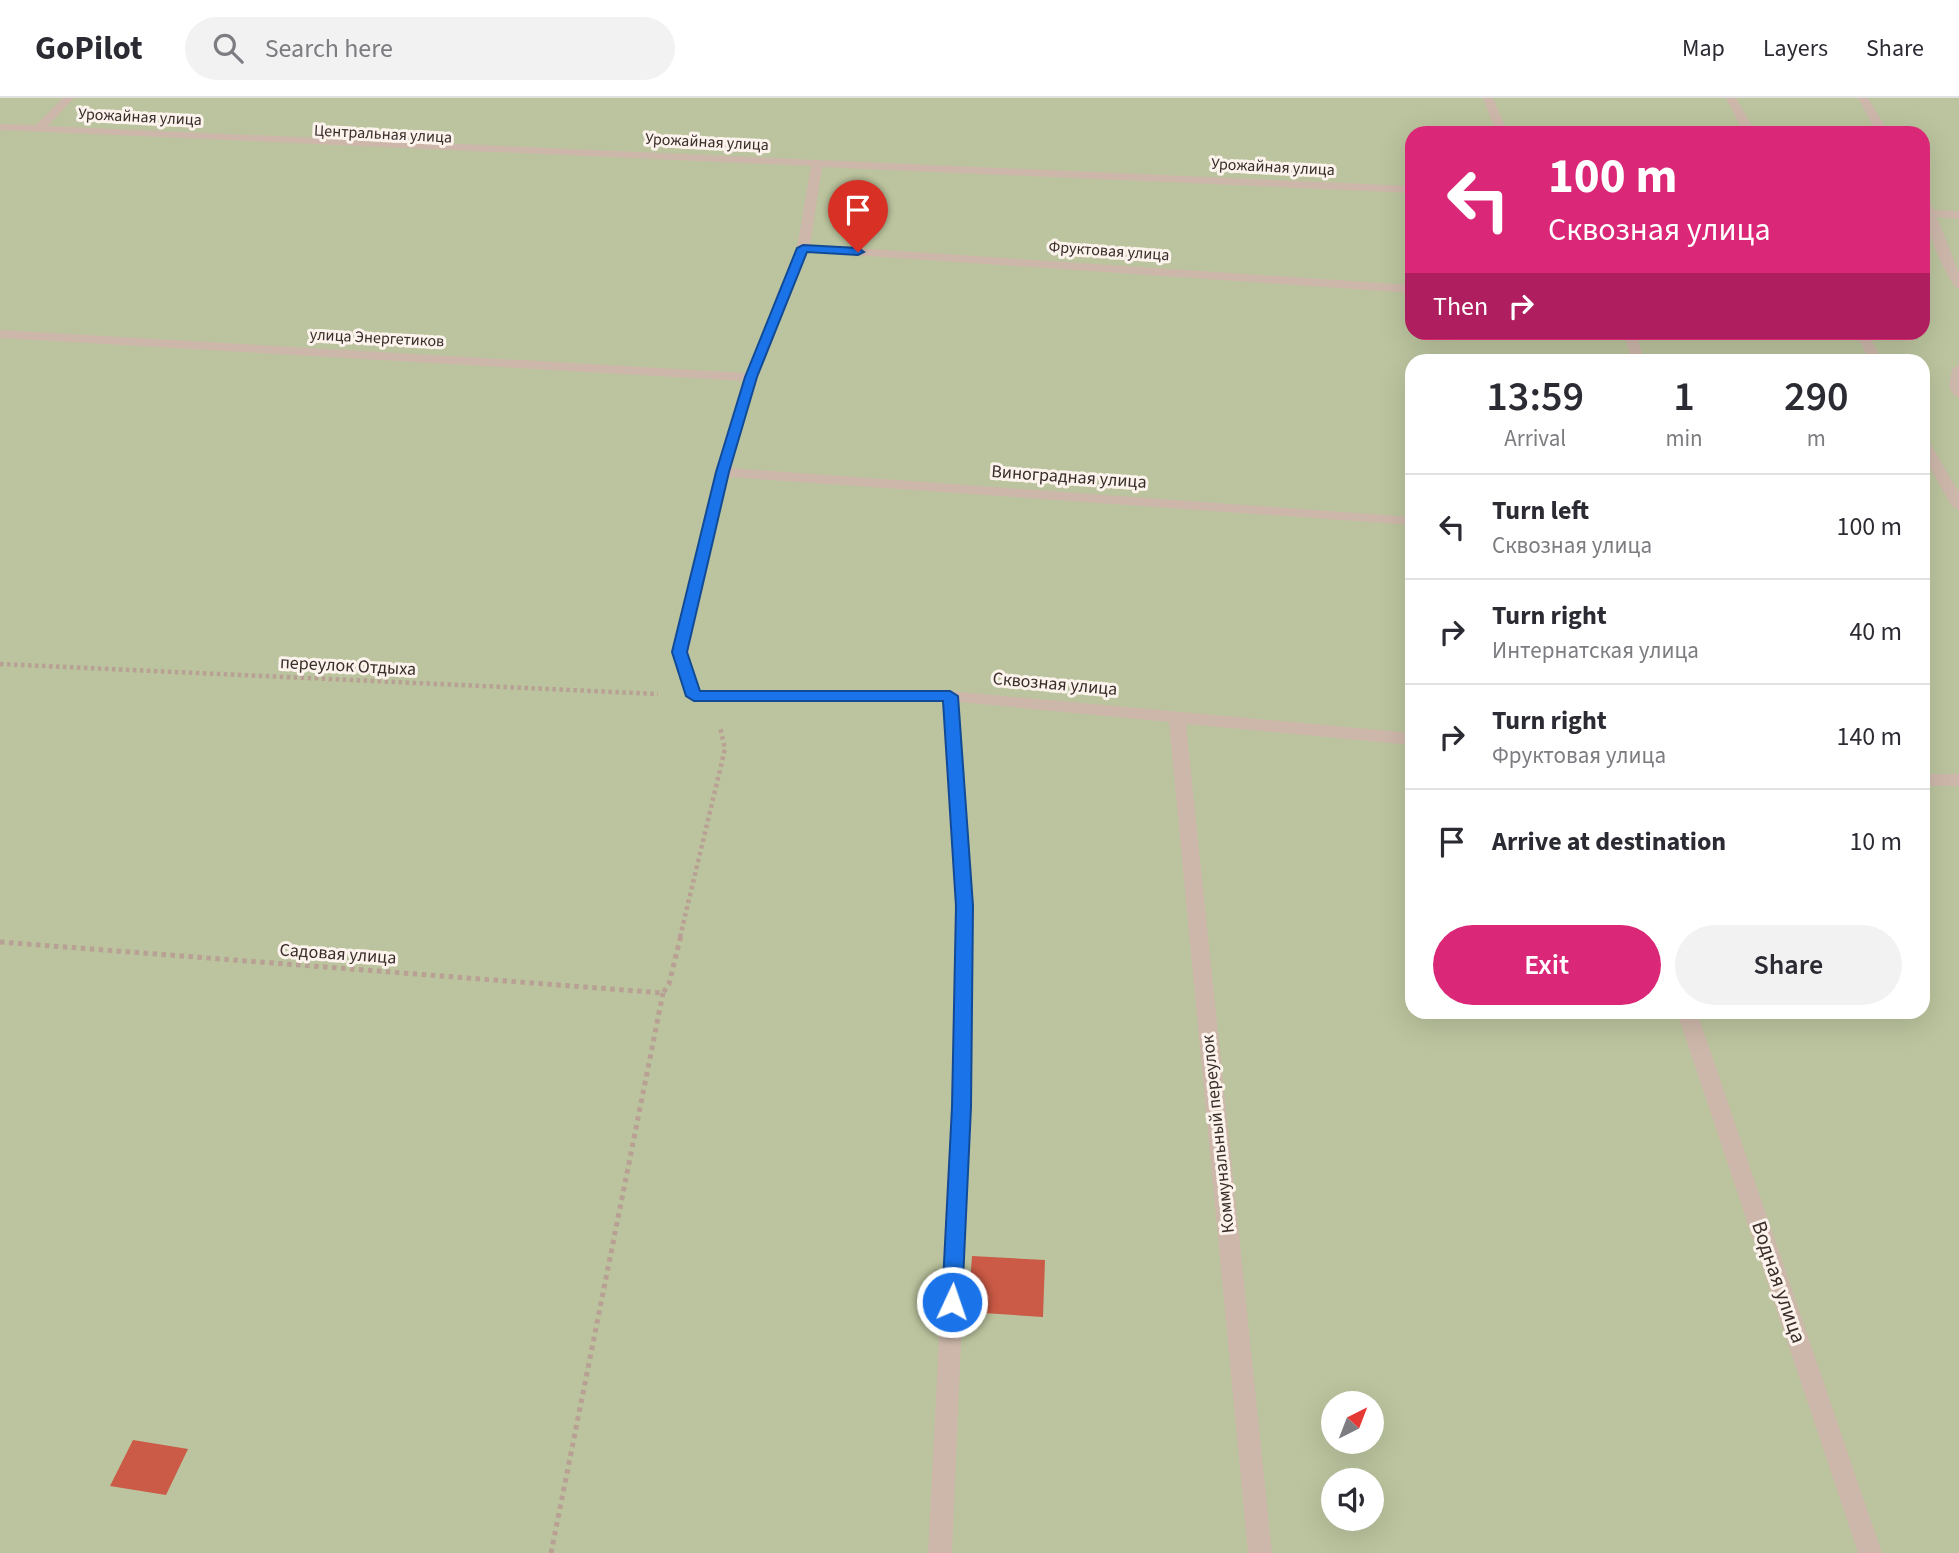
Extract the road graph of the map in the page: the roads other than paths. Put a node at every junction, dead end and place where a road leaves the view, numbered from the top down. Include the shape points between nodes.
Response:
1 (69, 98) edge
2 (1488, 98) edge
3 (1731, 98) edge
4 (1863, 98) edge
5 (1499, 126) edge
6 (1746, 126) edge
7 (1880, 126) edge
8 (0, 129) edge
9 (39, 129) junction
10 (762, 160) junction
11 (817, 163) junction
12 (1405, 189) edge
13 (1930, 213) edge
14 (1959, 215) edge
15 (1930, 220) edge
16 (803, 248) junction
17 (1959, 284) edge
18 (1405, 289) edge
19 (0, 334) edge
20 (1959, 369) edge
21 (751, 377) junction
22 (1959, 393) edge
23 (1930, 455) edge
24 (722, 472) junction
25 (1959, 506) edge
26 (1405, 521) edge
27 (950, 696) junction
28 (1177, 716) junction
29 (1405, 738) edge
30 (1930, 780) edge
31 (1959, 780) edge
32 (1689, 1019) edge
33 (940, 1553) edge
34 (1260, 1553) edge
35 (1870, 1553) edge

1 - 9 lane
2 - 5 lane
3 - 6 lane
4 - 7 lane
8 - 9 lane, Урожайная улица
8 - 10 lane, Центральная улица via 748,169
9 - 10 lane, Урожайная улица
10 - 11 lane, Урожайная улица
11 - 12 lane, Урожайная улица
11 - 16 lane
13 - 14 lane
15 - 17 lane
16 - 18 lane, Фруктовая улица
16 - 21 lane
19 - 21 lane, улица Энергетиков
20 - 22 lane
21 - 24 lane
23 - 25 lane
24 - 26 lane, Виноградная улица
24 - 27 lane, Сквозная улица via 680,652 694,696
27 - 28 lane, Сквозная улица
27 - 33 lane via 964,906 961,1107
28 - 29 lane, Сквозная улица
28 - 34 lane, Коммунальный переулок
30 - 31 lane
32 - 35 lane, Водная улица

